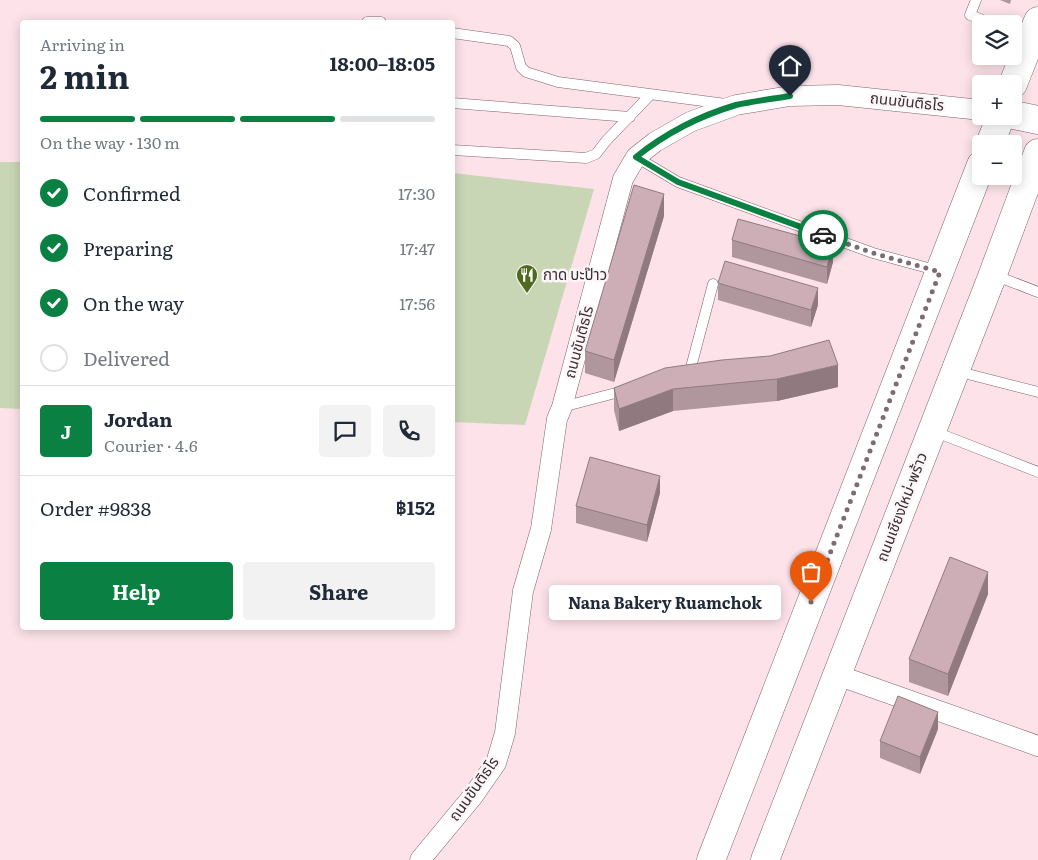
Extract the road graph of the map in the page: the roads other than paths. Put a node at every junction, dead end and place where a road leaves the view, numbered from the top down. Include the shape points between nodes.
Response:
1 (976, 0) edge
2 (972, 16) edge
3 (1028, 30) edge
4 (455, 33) edge
5 (1016, 75) edge
6 (650, 95) junction
7 (455, 103) edge
8 (736, 105) junction
9 (972, 109) edge
10 (630, 116) junction
11 (1022, 116) edge
12 (1038, 120) edge
13 (455, 150) edge
14 (1038, 153) edge
15 (636, 157) junction
16 (973, 185) edge
17 (940, 272) junction
18 (993, 274) junction
19 (713, 284) dead end
20 (1038, 292) edge
21 (690, 371) edge
22 (955, 371) junction
23 (635, 388) edge
24 (1038, 392) edge
25 (562, 407) junction
26 (932, 430) junction
27 (1038, 472) edge
28 (837, 675) junction
29 (1038, 746) edge
30 (420, 860) edge
31 (711, 860) edge
32 (765, 860) edge

1 - 2 lane
3 - 5 main road
4 - 6 lane via 509,41 515,46 521,67 526,72 550,80
6 - 8 lane
6 - 10 lane
7 - 10 lane
8 - 9 street, ถนนขันติธโร via 790,96 838,95
8 - 15 street, ถนนขันติธโร via 690,122
10 - 13 lane via 596,154 586,158
11 - 12 main road
14 - 18 main road, ถนนเชียงใหม่-พร้าว
15 - 17 lane via 678,182 873,253
15 - 25 street, ถนนขันติธโร via 623,179
16 - 17 main road
17 - 31 main road
18 - 20 lane
18 - 22 main road, ถนนเชียงใหม่-พร้าว
19 - 21 lane
22 - 24 lane
22 - 26 main road, ถนนเชียงใหม่-พร้าว
23 - 25 lane
25 - 30 street, ถนนขันติธโร via 557,419 541,529 523,591 506,733 496,763
26 - 27 lane
26 - 28 main road, ถนนเชียงใหม่-พร้าว
28 - 29 street
28 - 32 main road, ถนนเชียงใหม่-พร้าว

